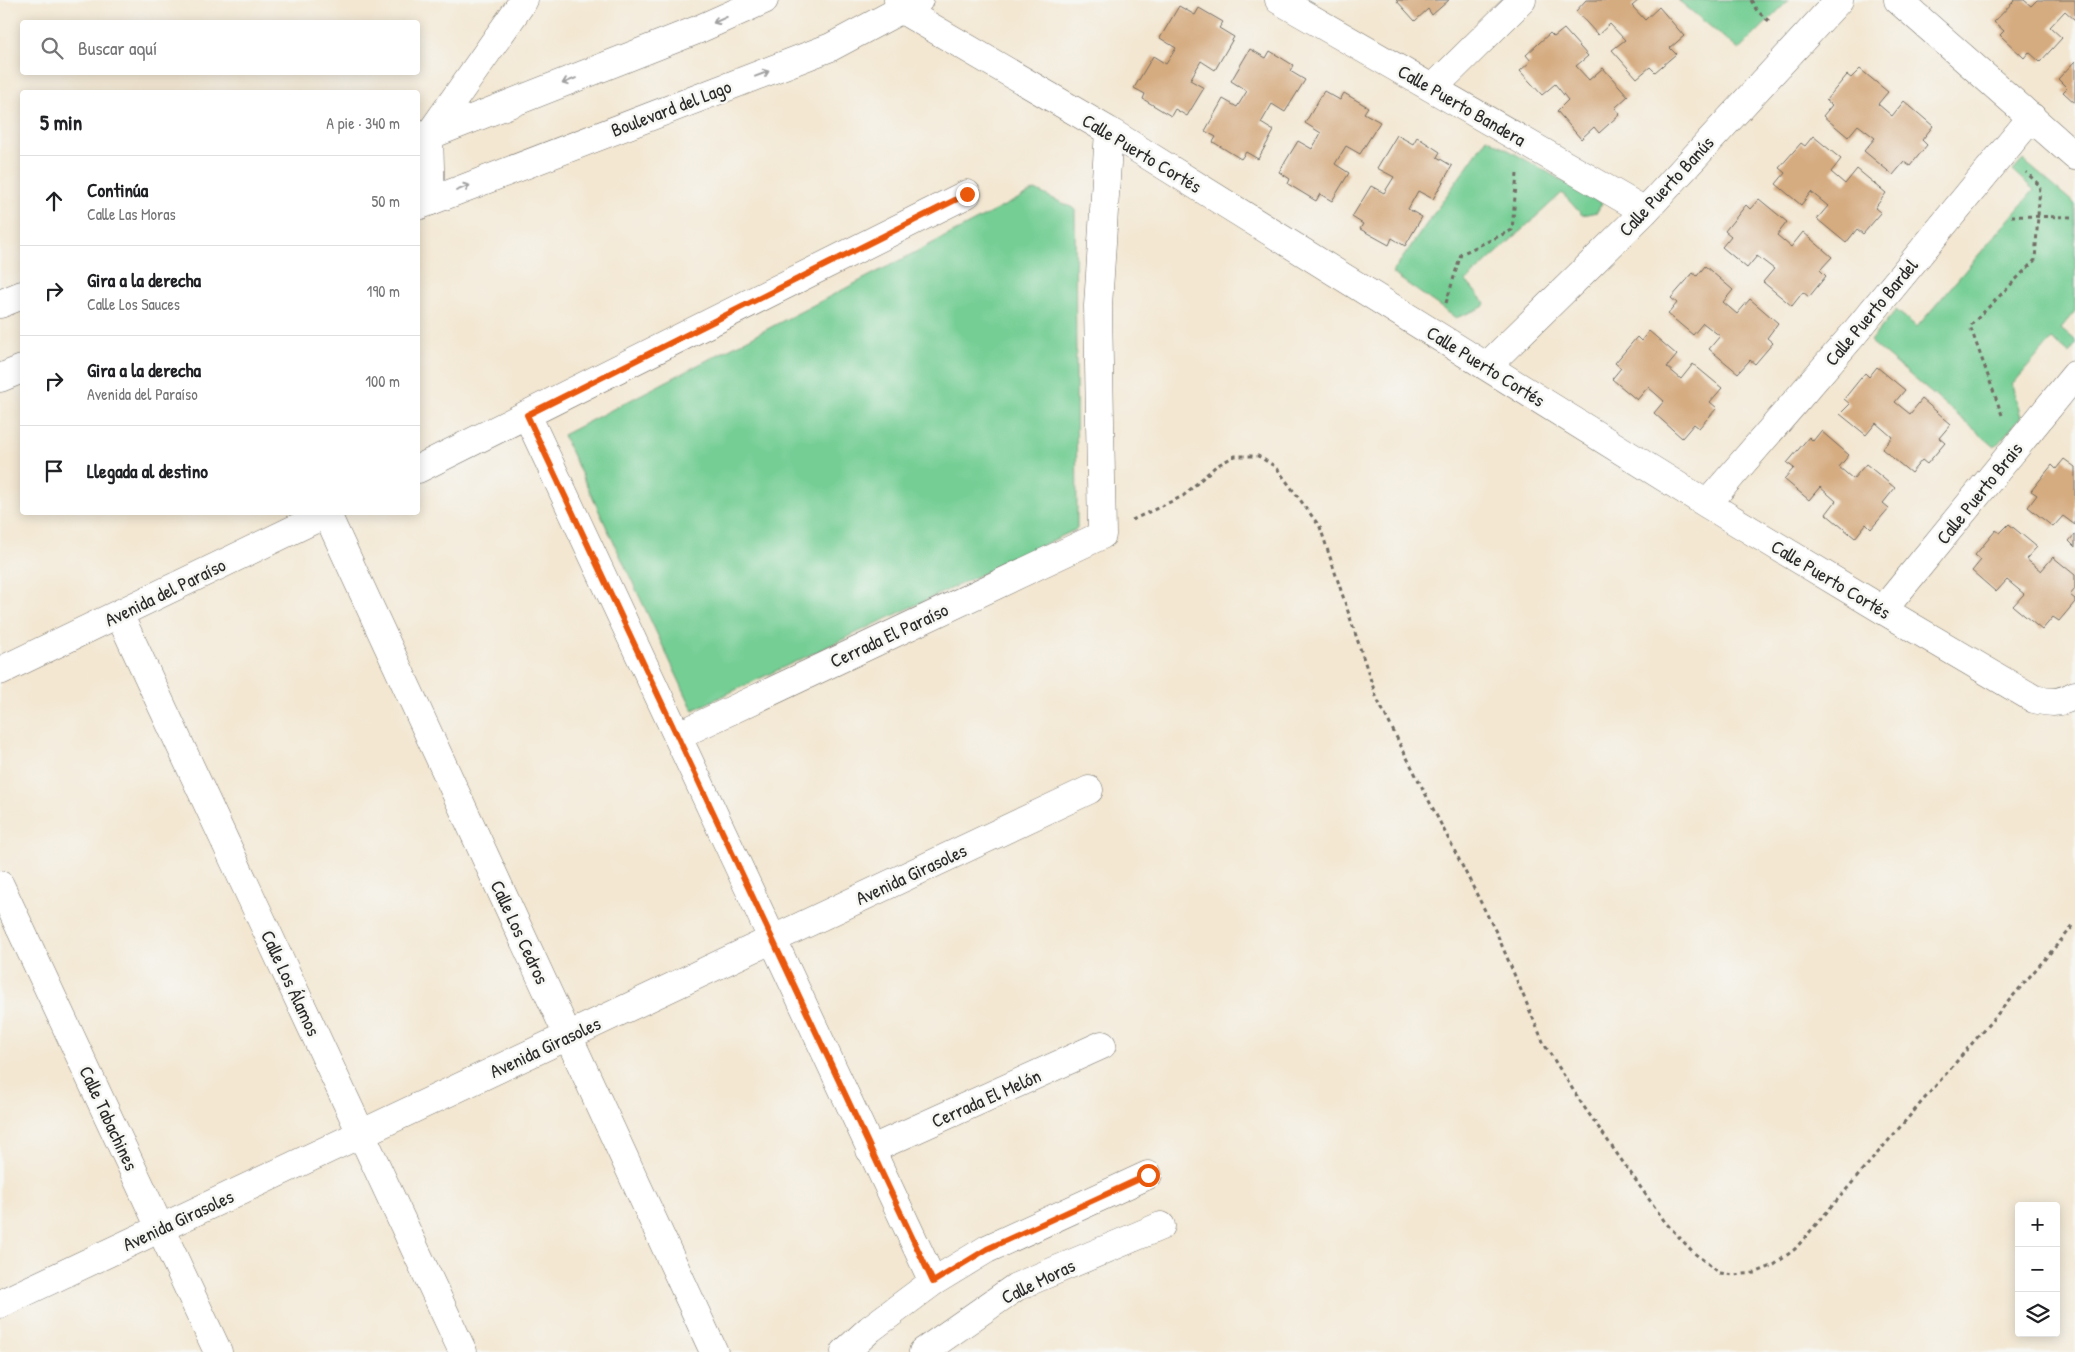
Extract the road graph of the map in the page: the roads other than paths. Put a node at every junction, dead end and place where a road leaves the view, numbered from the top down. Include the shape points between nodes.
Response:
1 (524, 0) edge
2 (764, 0) edge
3 (1278, 0) edge
4 (1522, 0) edge
5 (1839, 0) edge
6 (1898, 0) edge
7 (906, 3) edge
8 (1433, 88) junction
9 (2032, 116) junction
10 (1109, 131) junction
11 (423, 137) edge
12 (2075, 156) edge
13 (967, 194) dead end
14 (424, 203) edge
15 (1645, 211) junction
16 (20, 296) edge
17 (0, 304) edge
18 (1487, 366) junction
19 (20, 370) edge
20 (2075, 375) edge
21 (0, 378) edge
22 (527, 415) junction
23 (420, 468) edge
24 (1707, 504) junction
25 (324, 515) edge
26 (329, 515) edge
27 (1883, 610) junction
28 (119, 614) junction
29 (0, 671) edge
30 (2075, 695) edge
31 (677, 736) junction
32 (1089, 790) dead end
33 (0, 885) edge
34 (772, 940) junction
35 (568, 1036) junction
36 (1102, 1045) dead end
37 (360, 1134) junction
38 (870, 1150) junction
39 (1148, 1175) dead end
40 (1161, 1226) dead end
41 (160, 1228) junction
42 (933, 1282) junction
43 (0, 1304) edge
44 (958, 1341) edge
45 (218, 1352) edge
46 (463, 1352) edge
47 (714, 1352) edge
48 (845, 1352) edge
49 (923, 1352) edge

1 - 11 street
2 -> 11 street via 697,30
3 - 8 street, Calle Puerto Bandera
4 - 8 street
5 - 15 street, Calle Puerto Banús
6 - 9 street
7 - 10 street, Calle Puerto Cortés
14 -> 7 street, Boulevard del Lago via 832,47
8 - 15 street, Calle Puerto Bandera
9 - 12 street
9 - 24 street, Calle Puerto Bardel via 1852,336
10 - 18 street, Calle Puerto Cortés
10 - 31 street, Cerrada El Paraíso via 1098,306 1102,534
11 - 14 street
13 - 22 street
15 - 18 street, Calle Puerto Banús
16 - 17 street
18 - 24 street, Calle Puerto Cortés
19 - 21 street
20 - 27 street, Calle Puerto Brais
22 - 23 street
22 - 31 street
24 - 27 street, Calle Puerto Cortés
25 - 28 street, Avenida del Paraíso
26 - 35 street, Calle Los Cedros
27 - 30 street, Calle Puerto Cortés via 2034,699 2051,704
28 - 29 street, Avenida del Paraíso
28 - 37 street, Calle Los Álamos
31 - 34 street
32 - 34 street, Avenida Girasoles
33 - 41 street, Calle Tabachines
34 - 35 street, Avenida Girasoles
34 - 38 street
35 - 37 street, Avenida Girasoles
35 - 47 street, Calle Los Cedros
36 - 38 street, Cerrada El Melón
37 - 41 street, Avenida Girasoles
37 - 46 street, Calle Los Álamos
38 - 42 street
39 - 42 street via 987,1249
40 - 44 street, Calle Moras via 1016,1287
41 - 43 street, Avenida Girasoles
41 - 45 street, Calle Tabachines
42 - 48 street
44 - 49 street, Calle Moras

